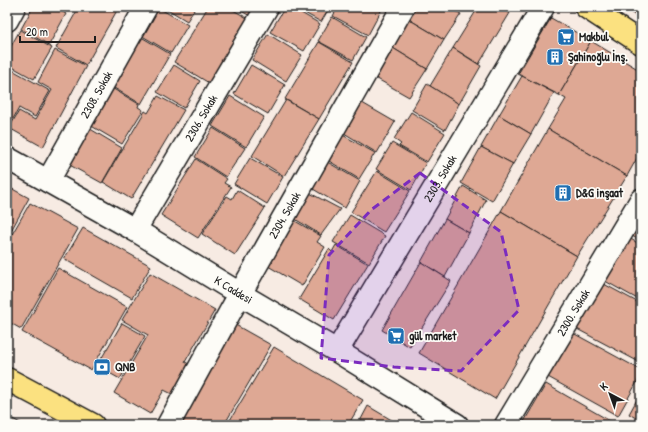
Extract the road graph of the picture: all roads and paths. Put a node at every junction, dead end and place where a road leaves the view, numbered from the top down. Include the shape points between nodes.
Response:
1 (14, 7) edge
2 (146, 7) edge
3 (268, 7) edge
4 (403, 7) edge
5 (543, 7) edge
6 (586, 7) edge
7 (7, 20) edge
8 (641, 43) edge
9 (7, 158) edge
10 (48, 181) junction
11 (641, 200) edge
12 (135, 230) junction
13 (240, 294) junction
14 (338, 351) junction
15 (7, 379) edge
16 (93, 425) edge
17 (168, 425) edge
18 (457, 425) edge
19 (506, 425) edge

1 - 7 street
2 - 10 street, 2308. Sokak
3 - 12 street, 2306. Sokak
4 - 13 street, 2304. Sokak
5 - 14 street, 2303. Sokak
6 - 8 main road
9 - 10 street, K Caddesi
10 - 12 street, K Caddesi
11 - 19 street, 2300. Sokak
12 - 13 street, K Caddesi
13 - 14 street, K Caddesi
13 - 17 street, 2304. Sokak
14 - 18 street, K Caddesi
15 - 16 main road

